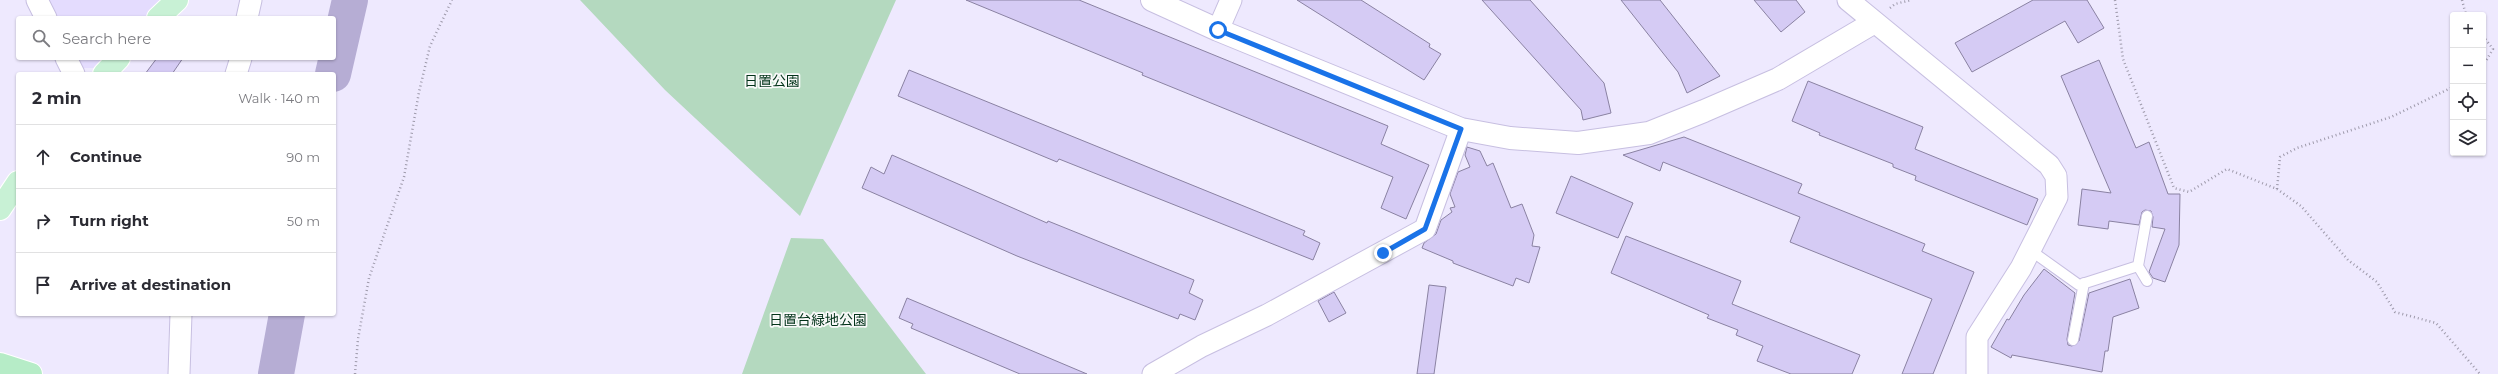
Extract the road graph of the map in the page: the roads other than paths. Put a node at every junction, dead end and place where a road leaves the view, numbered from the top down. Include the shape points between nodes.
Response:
1 (37, 0) edge
2 (178, 0) edge
3 (251, 0) edge
4 (1152, 0) edge
5 (1231, 0) edge
6 (1848, 0) edge
7 (45, 16) edge
8 (160, 16) edge
9 (248, 16) edge
10 (1873, 23) junction
11 (1218, 30) junction
12 (67, 60) edge
13 (117, 60) edge
14 (240, 60) edge
15 (73, 72) edge
16 (106, 72) edge
17 (236, 72) edge
18 (1461, 129) junction
19 (16, 185) edge
20 (0, 209) edge
21 (2147, 216) dead end
22 (2030, 250) junction
23 (2138, 266) junction
24 (2147, 281) dead end
25 (2084, 283) junction
26 (181, 316) edge
27 (2073, 340) dead end
28 (0, 364) edge
29 (30, 374) edge
30 (179, 374) edge
31 (1153, 374) edge
32 (1977, 374) edge

1 - 7 street
2 - 8 main road
3 - 9 street
4 - 11 street
5 - 11 street
6 - 10 street
10 - 18 street via 1778,79 1649,133 1578,143 1510,138
10 - 22 street via 1895,37 2043,160 2056,176 2057,197
11 - 18 street
12 - 15 street
13 - 16 main road
14 - 17 street
18 - 31 street via 1425,229
19 - 20 main road
21 - 23 lane
22 - 25 lane via 2078,285
22 - 32 street via 1977,337
23 - 24 lane
23 - 25 lane
25 - 27 lane
26 - 30 street
28 - 29 highway

